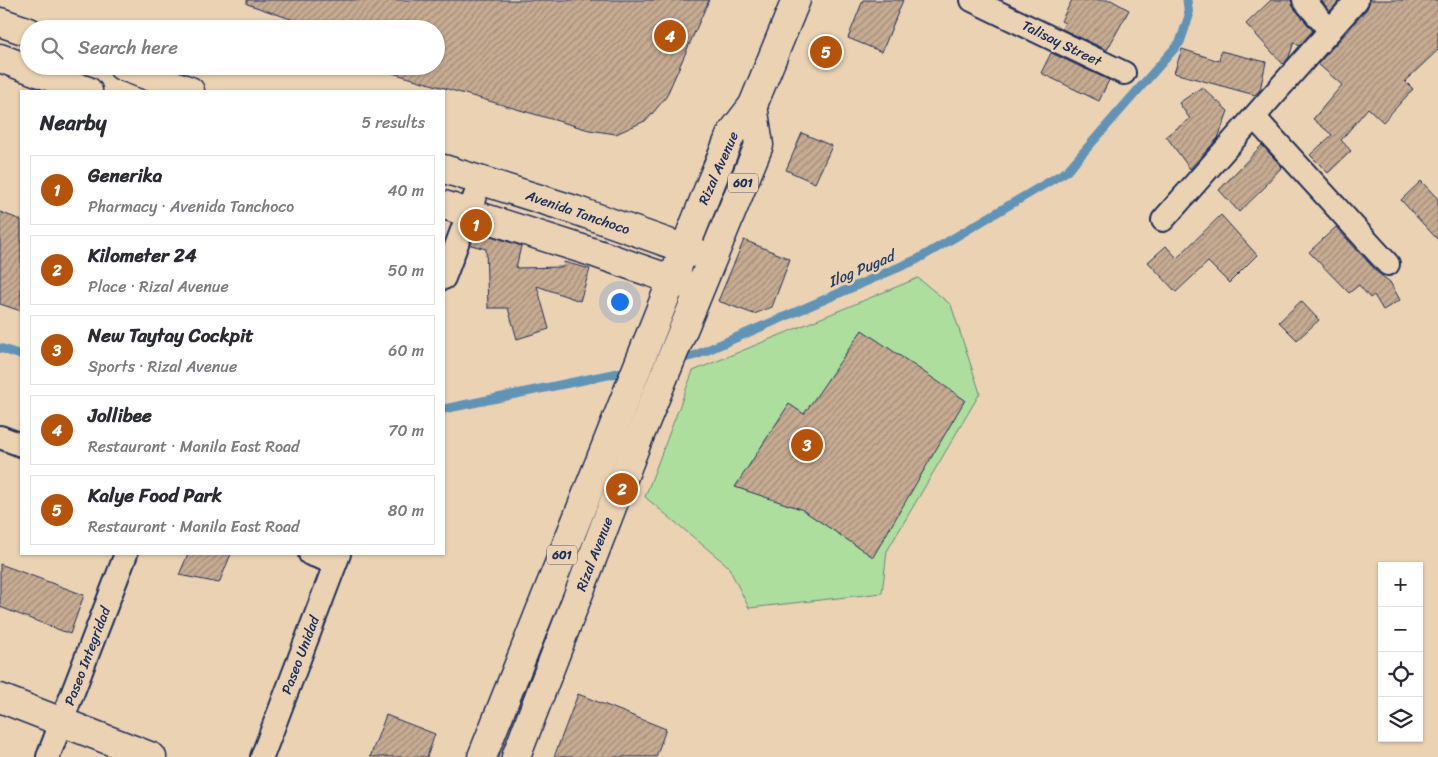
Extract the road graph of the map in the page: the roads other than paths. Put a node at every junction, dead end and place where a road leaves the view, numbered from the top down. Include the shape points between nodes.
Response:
1 (796, 0) edge
2 (972, 0) edge
3 (1304, 0) edge
4 (1357, 0) edge
5 (0, 22) edge
6 (20, 29) edge
7 (1330, 31) junction
8 (0, 58) edge
9 (20, 66) edge
10 (1124, 73) dead end
11 (45, 75) edge
12 (146, 75) edge
13 (85, 90) edge
14 (187, 90) edge
15 (753, 105) junction
16 (1254, 117) junction
17 (445, 169) edge
18 (481, 180) junction
19 (456, 208) edge
20 (1163, 220) dead end
21 (684, 249) junction
22 (711, 258) junction
23 (1388, 264) dead end
24 (445, 272) edge
25 (672, 280) junction
26 (699, 289) junction
27 (0, 437) edge
28 (20, 445) edge
29 (126, 555) edge
30 (315, 555) edge
31 (337, 559) edge
32 (0, 698) edge
33 (62, 723) junction
34 (48, 757) edge
35 (152, 757) edge
36 (262, 757) edge
37 (482, 757) edge
38 (516, 757) edge

1 - 15 main road, 601
2 - 10 street, Talisay Street
3 - 7 street
4 - 7 street
5 - 6 main road
7 - 16 street
8 - 9 main road
11 - 13 main road
12 - 14 main road
15 - 21 main road, Rizal Avenue / 601 via 731,134
15 - 22 main road, Rizal Avenue / 601 via 758,145
16 - 20 street
16 - 23 street
17 - 18 main road, Avenida Tanchoco
18 - 19 street
18 - 21 main road, Avenida Tanchoco
19 - 24 street
19 - 25 main road
21 - 22 main road, Avenida Tanchoco
21 - 25 main road, Rizal Avenue / 601
22 - 26 main road, Rizal Avenue / 601
25 - 26 main road
25 - 37 main road, Rizal Avenue / 601
26 - 38 main road, Rizal Avenue / 601
27 - 28 street
29 - 33 street, Paseo Integridad
30 - 31 street
31 - 36 street, Paseo Unidad
32 - 33 main road
33 - 34 street, Paseo Integridad
33 - 35 main road

